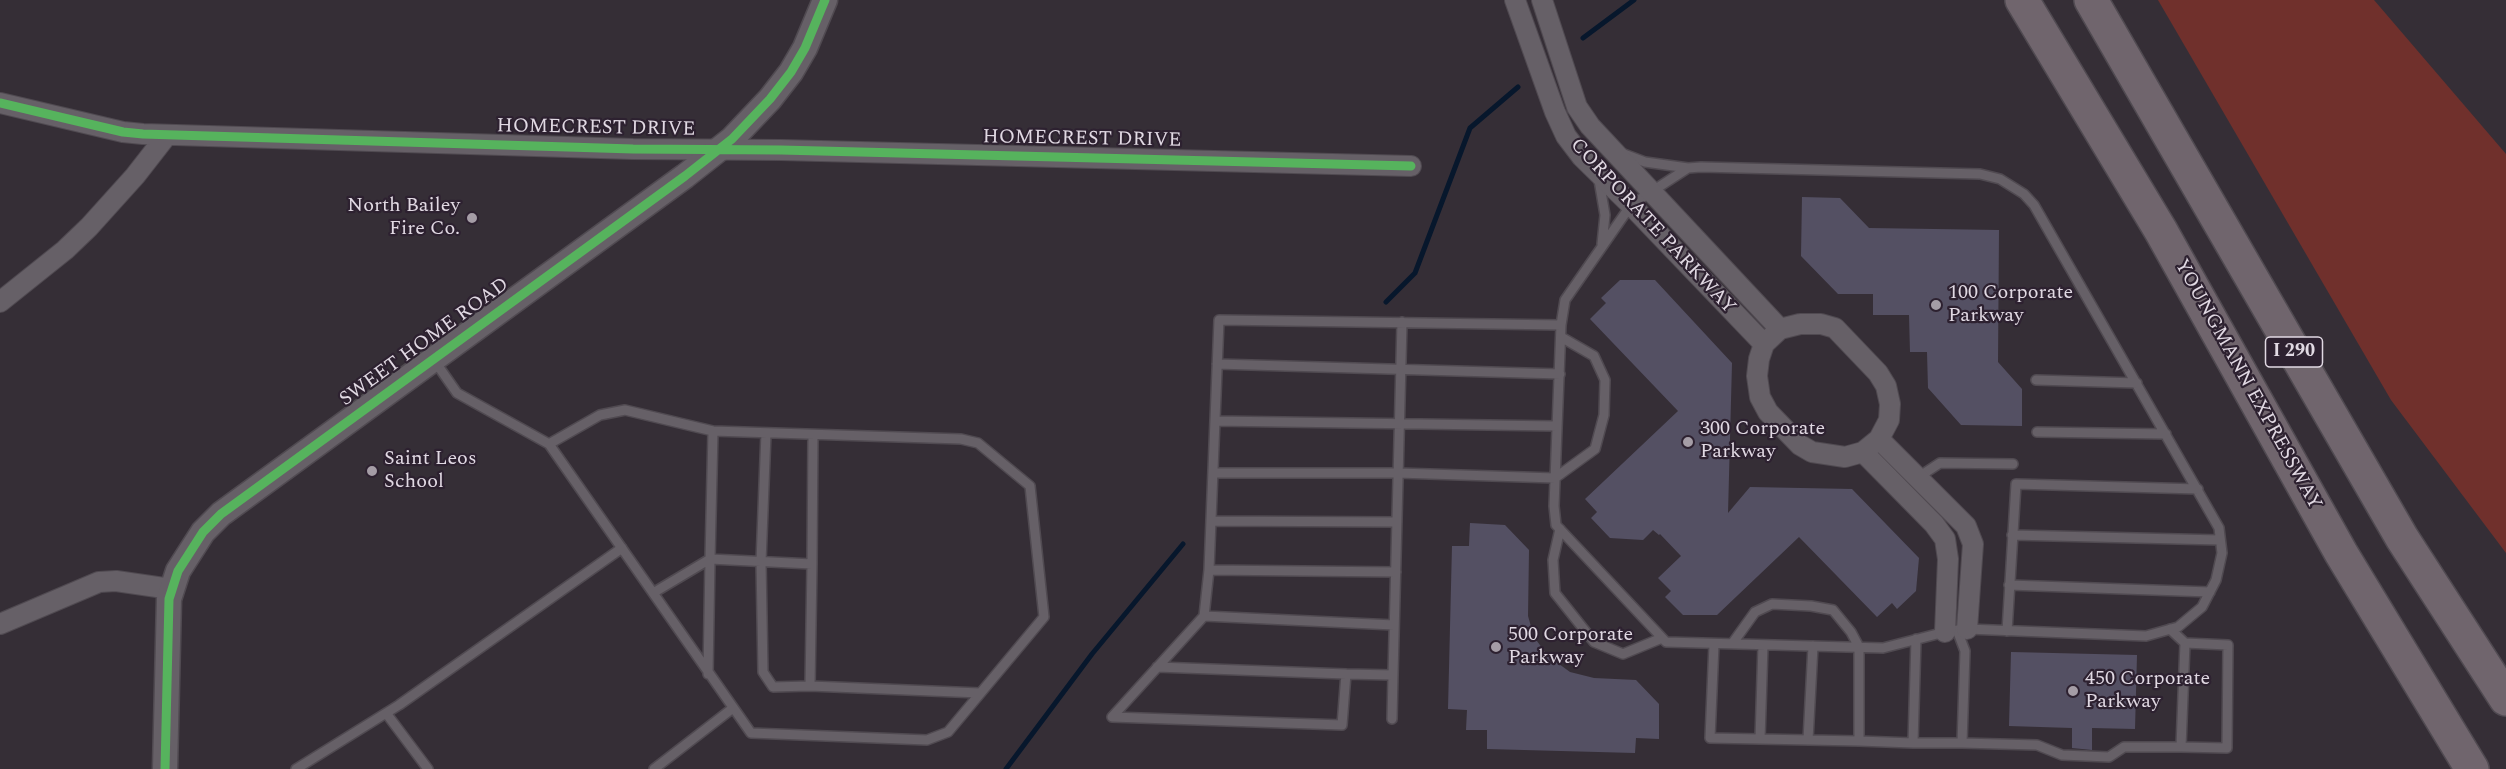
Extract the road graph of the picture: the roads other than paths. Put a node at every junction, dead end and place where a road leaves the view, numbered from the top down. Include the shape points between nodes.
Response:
1 (825, 0) edge
2 (1515, 0) edge
3 (1542, 0) edge
4 (2022, 0) edge
5 (2091, 0) edge
6 (1556, 43) junction
7 (1533, 49) junction
8 (0, 103) edge
9 (167, 135) junction
10 (1607, 144) junction
11 (718, 150) junction
12 (1411, 166) dead end
13 (1593, 168) junction
14 (1688, 168) junction
15 (1651, 190) junction
16 (1631, 205) junction
17 (1602, 247) junction
18 (0, 302) edge
19 (1402, 322) junction
20 (1561, 325) junction
21 (1780, 329) junction
22 (1561, 337) junction
23 (1764, 344) junction
24 (434, 360) junction
25 (1217, 364) junction
26 (1401, 370) junction
27 (1560, 375) junction
28 (2036, 380) dead end
29 (2137, 382) junction
30 (1215, 421) junction
31 (1399, 423) junction
32 (1557, 426) junction
33 (713, 431) junction
34 (2037, 432) dead end
35 (766, 433) junction
36 (2166, 434) junction
37 (813, 435) junction
38 (1879, 439) junction
39 (549, 444) junction
40 (1863, 452) junction
41 (2013, 464) dead end
42 (1213, 472) junction
43 (1398, 473) junction
44 (1917, 477) junction
45 (1555, 478) junction
46 (2198, 489) junction
47 (1903, 492) junction
48 (1211, 521) junction
49 (1397, 522) junction
50 (1560, 529) junction
51 (2012, 535) junction
52 (2402, 538) junction
53 (2220, 540) junction
54 (622, 548) junction
55 (710, 559) junction
56 (761, 562) junction
57 (812, 564) junction
58 (1209, 570) junction
59 (1396, 572) junction
60 (2010, 585) junction
61 (171, 589) junction
62 (2210, 592) junction
63 (653, 593) junction
64 (1204, 616) junction
65 (0, 624) edge
66 (1394, 625) junction
67 (2170, 629) junction
68 (1956, 630) junction
69 (2007, 631) junction
70 (1662, 638) junction
71 (1916, 639) junction
72 (2185, 643) junction
73 (1714, 644) junction
74 (1732, 644) junction
75 (1763, 645) junction
76 (1813, 646) junction
77 (1859, 647) junction
78 (2506, 662) edge
79 (1157, 668) junction
80 (708, 674) junction
81 (1346, 674) junction
82 (1393, 675) junction
83 (810, 686) junction
84 (980, 693) junction
85 (2506, 699) edge
86 (733, 708) junction
87 (386, 713) junction
88 (1392, 719) dead end
89 (1760, 739) junction
90 (1808, 740) junction
91 (1858, 741) junction
92 (1913, 743) junction
93 (1962, 743) junction
94 (2181, 747) junction
95 (165, 769) edge
96 (296, 769) edge
97 (428, 769) edge
98 (654, 769) edge
99 (2472, 769) edge

1 - 11 street, SWEET HOME ROAD via 791,72 748,123
2 - 7 street, CORPORATE PARKWAY
3 - 6 street, CORPORATE PARKWAY
4 - 99 highway, YOUNGMANN EXPRESSWAY / I 290 via 2161,231 2341,553
5 - 52 highway, I 290
6 - 7 street
6 - 10 street, CORPORATE PARKWAY via 1577,107
7 - 13 street, CORPORATE PARKWAY via 1566,136
8 - 9 street, HOMECREST DRIVE via 123,132
9 - 11 street, HOMECREST DRIVE
9 - 18 street via 89,227
10 - 14 lane via 1645,162
10 - 15 street, CORPORATE PARKWAY
11 - 12 street, HOMECREST DRIVE
11 - 24 street, SWEET HOME ROAD
13 - 16 street, CORPORATE PARKWAY
13 - 17 lane via 1604,206
14 - 15 lane
14 - 29 lane via 1980,174 2000,179 2034,205
15 - 16 lane
15 - 21 street, CORPORATE PARKWAY
16 - 17 lane
16 - 23 street, CORPORATE PARKWAY
17 - 20 lane via 1565,300
19 - 20 lane
19 - 25 lane via 1219,320
19 - 26 lane
20 - 22 lane
21 - 23 street
21 - 38 street via 1800,324 1834,328 1878,373 1890,405 1889,420
22 - 27 lane
22 - 45 lane via 1594,356 1605,380 1604,415 1594,449
23 - 40 street via 1757,376 1760,397 1768,412 1812,452 1845,457
24 - 39 lane via 457,393
24 - 61 street, SWEET HOME ROAD via 216,519 193,544
25 - 26 lane
25 - 30 lane
26 - 27 lane
26 - 31 lane
27 - 32 lane
28 - 29 lane
29 - 36 lane
30 - 31 lane
30 - 42 lane
31 - 32 lane
31 - 43 lane
32 - 45 lane
33 - 35 lane
33 - 39 lane via 625,410 600,415
33 - 55 lane
34 - 36 lane
35 - 37 lane
35 - 56 lane
36 - 46 lane
37 - 57 lane
37 - 84 lane via 962,439 978,443 1030,486 1044,617
38 - 40 street
38 - 44 street
39 - 54 lane
40 - 47 street
41 - 44 lane via 1940,463
42 - 43 lane
42 - 48 lane
43 - 45 lane
43 - 49 lane
44 - 47 lane
44 - 68 street via 1966,526 1973,544
45 - 50 lane via 1554,506
46 - 51 lane via 2016,484
46 - 53 lane via 2219,528
47 - 68 street via 1945,539
48 - 49 lane
48 - 58 lane
49 - 59 lane
50 - 70 lane
50 - 70 lane via 1553,560 1555,593 1594,642 1623,654
51 - 53 lane
51 - 60 lane
52 - 78 highway
52 - 85 highway, I 290
53 - 62 lane via 2222,553
54 - 63 lane
54 - 87 lane
55 - 56 lane
55 - 63 lane
55 - 80 lane
56 - 57 lane
56 - 83 lane via 763,672 773,687
57 - 83 lane
58 - 59 lane
58 - 64 lane
59 - 66 lane
60 - 62 lane
60 - 69 lane
61 - 65 street via 99,582
61 - 95 street, SWEET HOME ROAD via 167,611
62 - 67 lane via 2202,607
63 - 80 lane
64 - 66 lane
64 - 79 lane
66 - 82 lane
67 - 69 lane via 2146,636
67 - 72 lane
68 - 69 lane
68 - 71 lane
68 - 93 lane via 1965,651
70 - 73 lane via 1666,642
71 - 77 lane via 1883,648
71 - 92 lane
72 - 94 lane
72 - 94 lane via 2228,645 2227,748
73 - 74 lane
73 - 89 lane via 1710,738
74 - 75 lane
74 - 77 lane via 1755,612 1772,604 1833,610
75 - 76 lane
75 - 89 lane
76 - 77 lane
76 - 90 lane
77 - 91 lane
79 - 81 lane
79 - 81 lane via 1112,717 1342,724
80 - 86 lane
81 - 82 lane
82 - 88 lane
83 - 84 lane
84 - 86 lane via 948,732 927,740 751,733
86 - 98 lane
87 - 96 lane
87 - 97 lane
89 - 90 lane
90 - 91 lane
91 - 92 lane
92 - 93 lane
93 - 94 lane via 2037,745 2062,755 2109,757 2124,747

